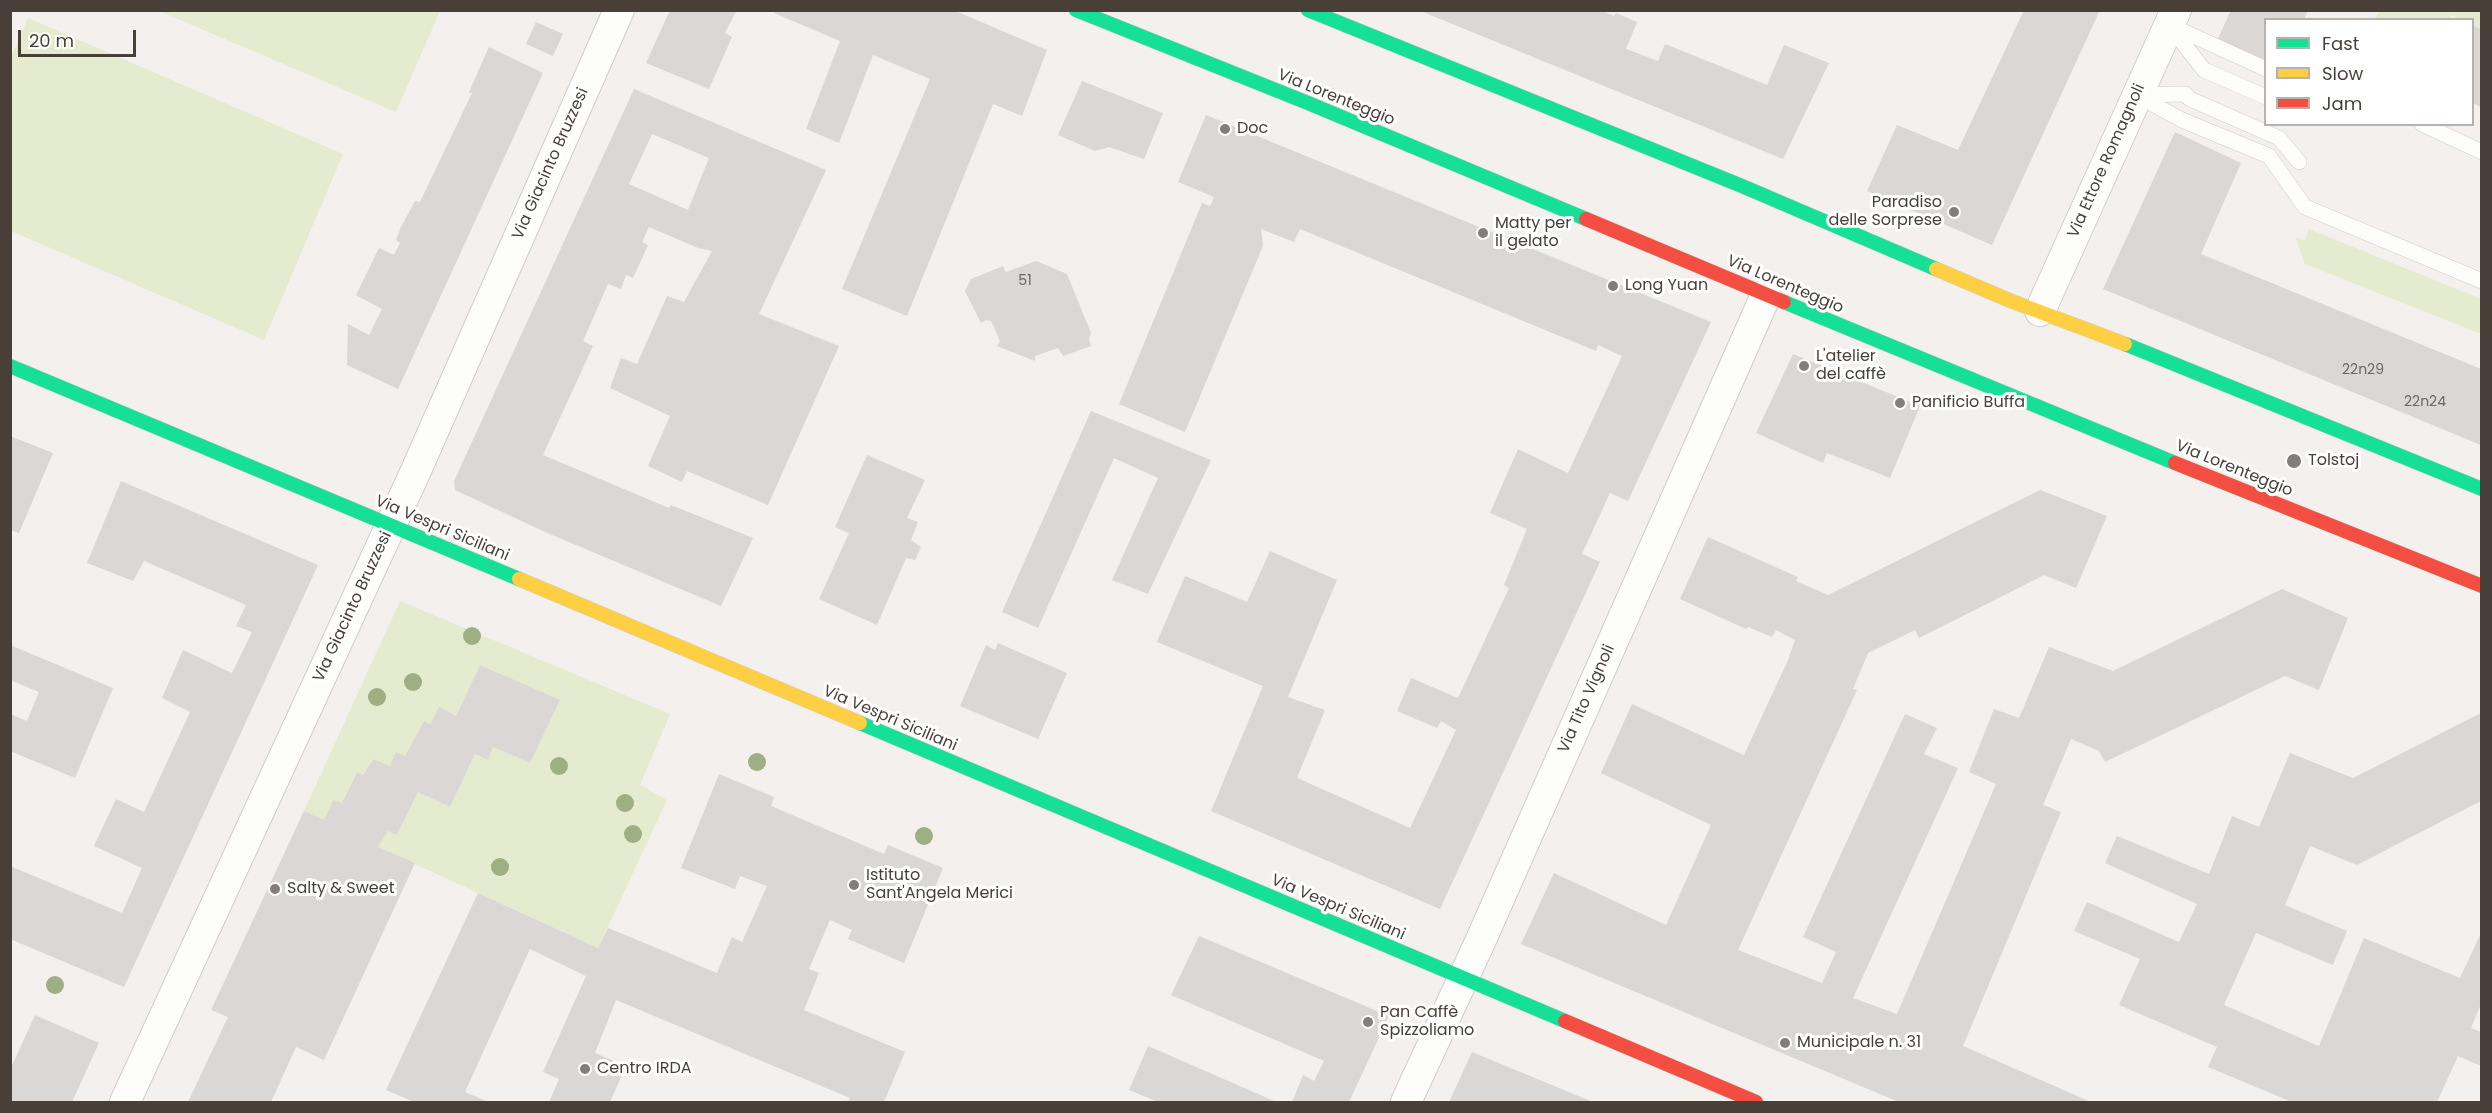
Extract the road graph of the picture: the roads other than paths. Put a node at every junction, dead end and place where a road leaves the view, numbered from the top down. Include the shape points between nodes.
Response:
1 (619, 10) edge
2 (1077, 10) edge
3 (1308, 10) edge
4 (2172, 18) edge
5 (2264, 68) edge
6 (2136, 95) junction
7 (2264, 98) edge
8 (2426, 126) edge
9 (2481, 152) edge
10 (2299, 162) dead end
11 (2481, 281) edge
12 (1766, 295) junction
13 (2040, 311) junction
14 (10, 366) edge
15 (2481, 489) edge
16 (391, 525) junction
17 (2481, 586) edge
18 (1463, 980) junction
19 (125, 1102) edge
20 (1406, 1102) edge
21 (1756, 1102) edge

1 - 16 street, Via Giacinto Bruzzesi
2 - 12 main road, Via Lorenteggio
3 - 13 main road
4 - 5 lane
4 - 6 street, Via Ettore Romagnoli
4 - 7 lane via 2205,70
6 - 10 lane via 2185,94 2279,138
6 - 11 lane via 2182,120 2269,156 2305,207
6 - 13 street, Via Ettore Romagnoli
8 - 9 lane
12 - 17 main road, Via Lorenteggio
12 - 18 street, Via Tito Vignoli
13 - 15 main road
14 - 16 main road, Via Vespri Siciliani
16 - 18 main road, Via Vespri Siciliani
16 - 19 street, Via Giacinto Bruzzesi
18 - 20 street, Via Tito Vignoli
18 - 21 main road, Via Vespri Siciliani

